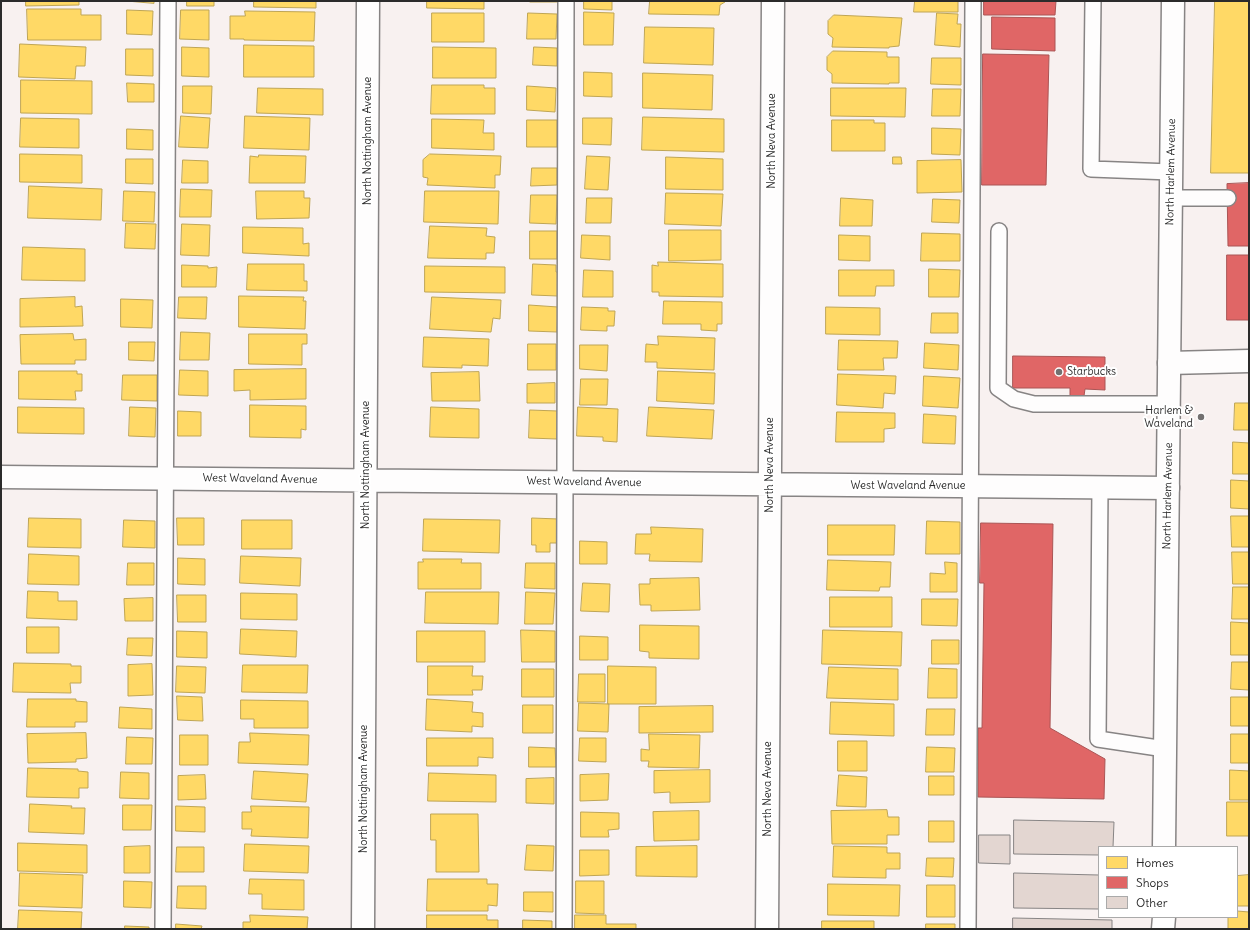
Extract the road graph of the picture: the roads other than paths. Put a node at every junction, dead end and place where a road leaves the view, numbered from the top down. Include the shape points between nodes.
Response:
1 (168, 1) edge
2 (368, 1) edge
3 (566, 1) edge
4 (773, 1) edge
5 (973, 1) edge
6 (1093, 1) edge
7 (1173, 1) edge
8 (1171, 172) junction
9 (1171, 198) junction
10 (1228, 198) dead end
11 (999, 231) dead end
12 (1249, 362) edge
13 (1169, 363) junction
14 (1169, 404) junction
15 (1, 477) edge
16 (166, 478) junction
17 (366, 480) junction
18 (565, 482) junction
19 (770, 484) junction
20 (970, 486) junction
21 (1100, 487) junction
22 (1168, 488) junction
23 (1165, 749) junction
24 (1164, 846) edge
25 (1164, 918) edge
26 (164, 929) edge
27 (363, 929) edge
28 (564, 929) edge
29 (767, 929) edge
30 (968, 929) edge
31 (1164, 929) edge

1 - 16 lane
2 - 17 street, North Nottingham Avenue
3 - 18 lane
4 - 19 street, North Neva Avenue
5 - 20 lane
6 - 8 lane via 1091,169
7 - 8 street, North Harlem Avenue
8 - 9 street, North Harlem Avenue
9 - 10 lane
9 - 13 street, North Harlem Avenue
11 - 14 lane via 998,388 1014,399 1034,404
12 - 13 street
13 - 14 street, North Harlem Avenue
14 - 22 street, North Harlem Avenue
15 - 16 street, West Waveland Avenue
16 - 17 street, West Waveland Avenue
16 - 26 lane
17 - 18 street, West Waveland Avenue
17 - 27 street, North Nottingham Avenue
18 - 19 street, West Waveland Avenue
18 - 28 lane
19 - 20 street, West Waveland Avenue
19 - 29 street, North Neva Avenue
20 - 21 street, West Waveland Avenue
20 - 30 lane
21 - 22 street, West Waveland Avenue
21 - 23 lane via 1098,739
22 - 23 street, North Harlem Avenue
23 - 24 street, North Harlem Avenue
25 - 31 street

